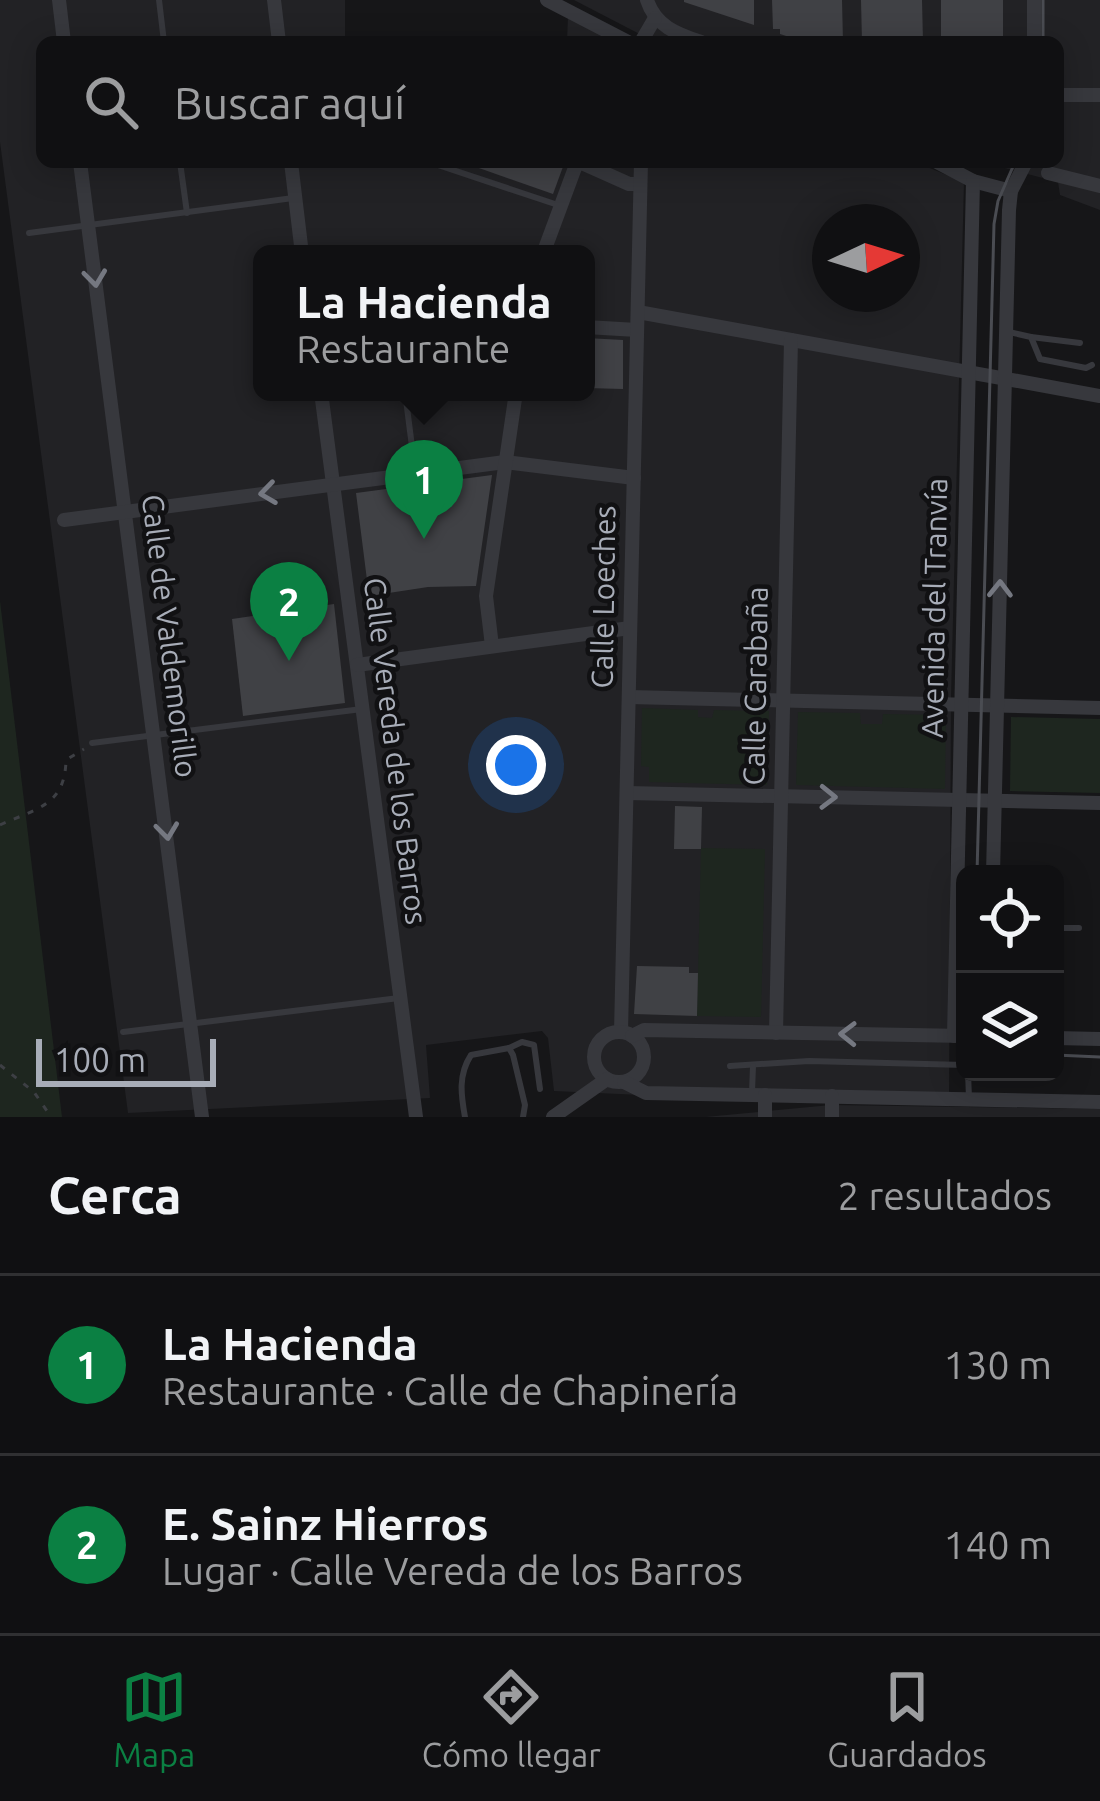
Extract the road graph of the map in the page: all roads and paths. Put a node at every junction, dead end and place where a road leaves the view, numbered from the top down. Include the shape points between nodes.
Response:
1 (59, 0) edge
2 (158, 0) edge
3 (274, 0) edge
4 (547, 0) edge
5 (646, 0) edge
6 (1034, 0) edge
7 (660, 22) junction
8 (63, 36) edge
9 (163, 36) edge
10 (278, 36) edge
11 (616, 36) edge
12 (647, 36) edge
13 (657, 36) edge
14 (689, 36) edge
15 (1034, 36) edge
16 (1100, 94) edge
17 (1064, 95) edge
18 (81, 168) edge
19 (181, 168) edge
20 (292, 168) edge
21 (447, 168) edge
22 (574, 168) edge
23 (593, 168) edge
24 (641, 168) edge
25 (948, 168) edge
26 (1024, 168) edge
27 (1051, 168) edge
28 (973, 181) junction
29 (640, 184) junction
30 (1100, 186) edge
31 (1012, 191) junction
32 (295, 198) junction
33 (558, 205) junction
34 (187, 213) junction
35 (88, 225) junction
36 (29, 233) dead end
37 (303, 245) edge
38 (546, 245) edge
39 (638, 312) junction
40 (595, 328) edge
41 (637, 330) junction
42 (1006, 332) junction
43 (1030, 338) junction
44 (791, 340) junction
45 (1080, 344) dead end
46 (1047, 362) junction
47 (1092, 365) dead end
48 (967, 370) junction
49 (1005, 378) junction
50 (1043, 386) junction
51 (1100, 396) edge
52 (322, 401) edge
53 (406, 401) edge
54 (514, 401) edge
55 (505, 461) junction
56 (415, 473) junction
57 (634, 478) junction
58 (333, 484) junction
59 (125, 512) junction
60 (64, 520) dead end
61 (630, 628) junction
62 (492, 646) junction
63 (357, 664) junction
64 (629, 697) junction
65 (783, 701) junction
66 (960, 705) junction
67 (997, 706) junction
68 (1100, 708) edge
69 (362, 709) junction
70 (154, 735) junction
71 (92, 743) joint
72 (627, 793) junction
73 (781, 796) junction
74 (958, 800) junction
75 (995, 801) junction
76 (1100, 803) edge
77 (0, 825) edge
78 (993, 865) edge
79 (1064, 928) edge
80 (1078, 928) dead end
81 (959, 973) edge
82 (400, 997) junction
83 (192, 1024) junction
84 (123, 1032) dead end
85 (776, 1033) junction
86 (627, 1034) junction
87 (956, 1036) edge
88 (1064, 1038) edge
89 (1100, 1039) edge
90 (509, 1048) junction
91 (0, 1065) edge
92 (730, 1066) dead end
93 (752, 1066) junction
94 (956, 1068) edge
95 (607, 1079) junction
96 (967, 1081) edge
97 (624, 1082) junction
98 (540, 1089) dead end
99 (759, 1095) junction
100 (832, 1096) junction
101 (895, 1098) junction
102 (969, 1099) junction
103 (998, 1100) junction
104 (1100, 1102) edge
105 (51, 1117) edge
106 (202, 1117) edge
107 (416, 1117) edge
108 (465, 1117) edge
109 (523, 1117) edge
110 (554, 1117) edge
111 (765, 1117) edge
112 (832, 1117) edge
113 (895, 1117) edge
114 (998, 1117) edge

1 - 8 street
2 - 9 lane
3 - 10 street
4 - 11 street
5 - 7 street
6 - 15 street
7 - 12 street
7 - 13 street
7 - 14 street
16 - 17 street
18 - 35 street, Calle de Valdemorillo
19 - 34 lane
20 - 32 street
21 - 33 lane
22 - 33 street
23 - 29 street
24 - 29 street, Calle Loeches
25 - 28 street
26 - 31 street
27 - 30 street
28 - 31 street
28 - 48 street, Avenida del Tranvía
29 - 39 street, Calle Loeches
31 - 42 street
32 - 34 lane
32 - 37 street
33 - 38 street
34 - 35 lane
35 - 36 lane
35 -> 59 street, Calle de Valdemorillo
39 - 41 street, Calle Loeches
39 - 44 street
40 - 41 street
41 - 57 street, Calle Loeches
42 - 43 lane
42 - 49 street
43 - 45 lane
43 - 46 lane
44 - 48 street
44 - 65 street, Calle Carabaña
46 - 47 lane
46 - 50 lane
48 - 49 street
48 - 66 street, Avenida del Tranvía
49 - 50 street
67 -> 49 street
50 - 51 street
52 - 58 street, Calle Vereda de los Barros
53 - 56 lane
54 - 55 street
55 - 56 street
55 - 57 street
55 - 62 street via 486,596
56 - 58 street
57 - 61 street, Calle Loeches
58 -> 59 street
58 - 63 street, Calle Vereda de los Barros
59 - 60 street
59 - 70 street, Calle de Valdemorillo
61 - 62 street
61 - 64 street, Calle Loeches
62 - 63 street
63 - 69 street, Calle Vereda de los Barros
64 - 65 street
64 - 72 street, Calle Loeches
65 - 66 street
65 - 73 street, Calle Carabaña
66 - 67 street
66 - 74 street, Avenida del Tranvía
67 - 68 street
67 - 75 street
69 - 70 lane
69 - 82 street, Calle Vereda de los Barros
70 - 71 lane
70 -> 83 street, Calle de Valdemorillo
71 - 77 path via 66,760 65,785 52,800
72 - 73 street
72 - 86 street, Calle Loeches
73 -> 74 street
73 - 85 street, Calle Carabaña
74 - 75 street
74 - 81 street, Avenida del Tranvía
75 - 76 street
75 - 78 street
79 - 80 lane
82 - 83 lane
82 - 107 street, Calle Vereda de los Barros
83 - 84 lane
83 - 106 street, Calle de Valdemorillo
85 - 86 street
87 -> 85 street
86 - 95 street via 605,1036 595,1050
86 - 97 street via 644,1061
88 - 89 street
90 - 98 lane via 534,1045
90 - 108 lane via 471,1055 463,1067
90 - 109 lane
91 - 105 path
92 - 93 lane
93 - 94 lane
93 - 99 lane
95 - 97 street
95 - 110 street
96 - 102 lane
97 - 99 street via 646,1093
99 - 100 street
99 - 111 street
100 - 101 street
100 - 112 street
101 - 102 street
101 - 113 street
102 - 103 street
103 - 104 street
103 - 114 street

